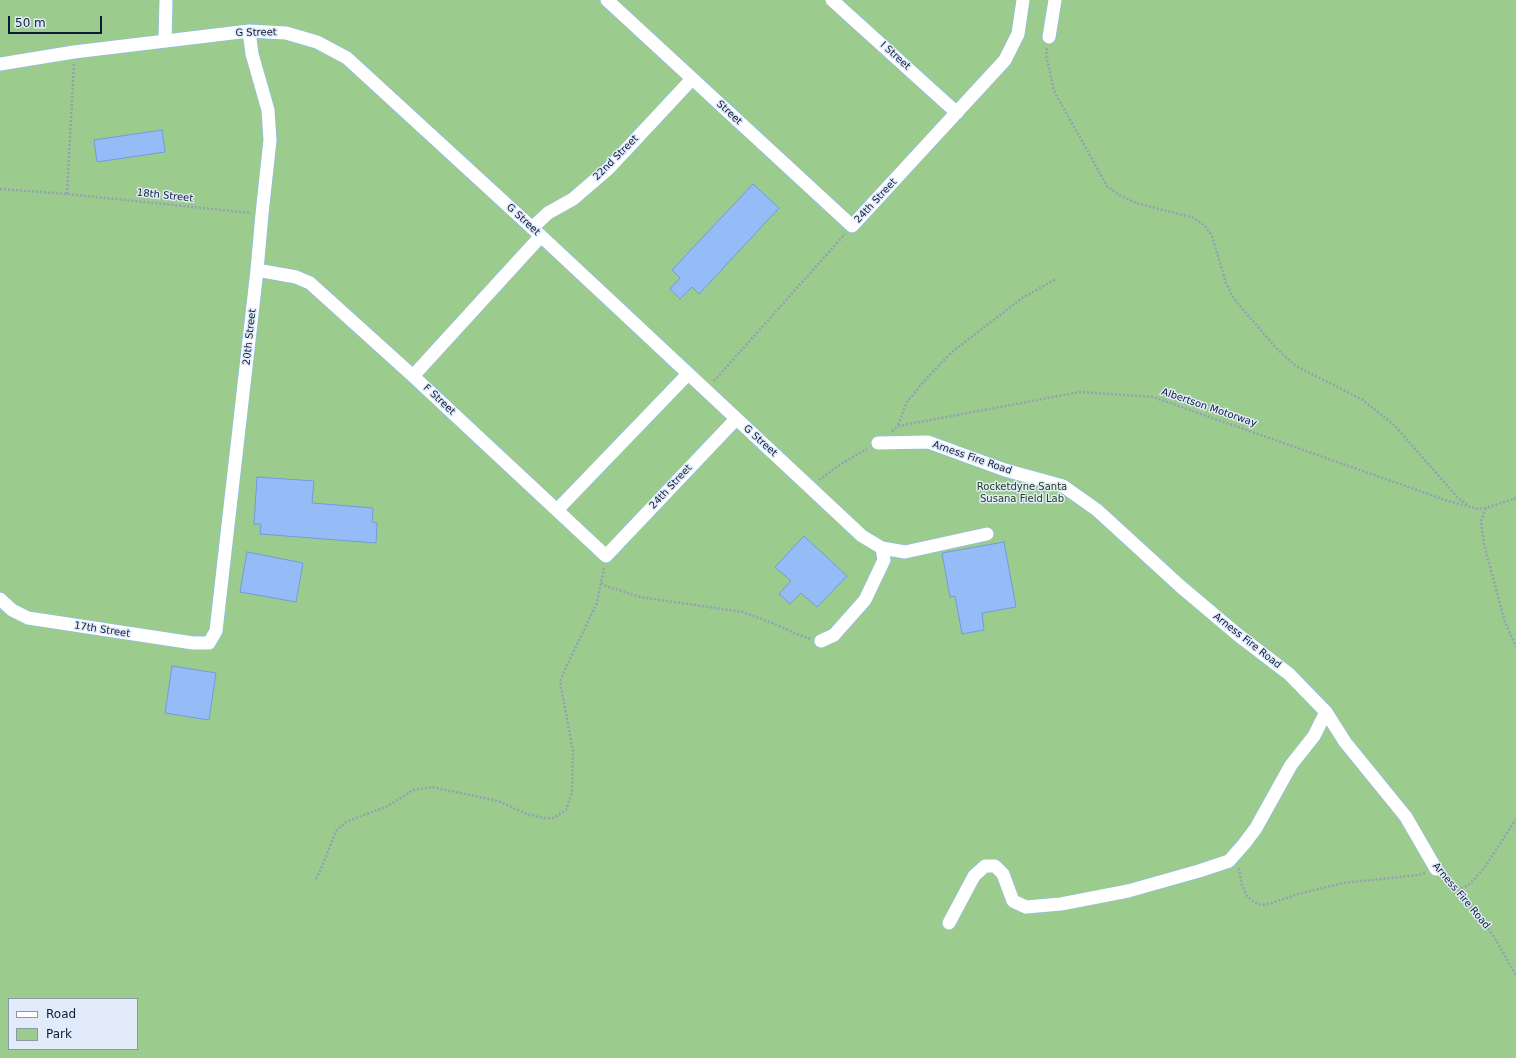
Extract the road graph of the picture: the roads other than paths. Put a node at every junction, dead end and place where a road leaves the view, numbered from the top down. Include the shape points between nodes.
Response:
1 (166, 0) edge
2 (607, 0) edge
3 (832, 0) edge
4 (1023, 0) edge
5 (1055, 0) edge
6 (249, 31) junction
7 (1049, 38) road end
8 (165, 41) junction
9 (0, 64) edge
10 (692, 79) junction
11 (957, 113) junction
12 (852, 226) joint
13 (537, 232) junction
14 (257, 270) junction
15 (688, 374) junction
16 (413, 376) junction
17 (736, 419) junction
18 (878, 443) road end
19 (557, 510) junction
20 (987, 534) dead end
21 (882, 548) junction
22 (606, 556) joint
23 (0, 601) edge
24 (821, 641) road end
25 (210, 643) joint
26 (1326, 712) junction
27 (1436, 869) road end
28 (949, 923) dead end

1 - 8 lane
2 - 10 lane, Street
3 - 11 lane, I Street
4 - 11 lane, 24th Street via 1018,34 1005,60
5 - 7 lane
6 - 8 lane, G Street
6 - 13 lane, G Street via 286,33 317,42 347,58
6 - 14 lane, 20th Street via 252,54 268,110 270,140
8 - 9 lane, G Street
10 - 12 lane, Street
10 - 13 lane, 22nd Street via 609,168 573,199 548,213
11 - 12 lane, 24th Street
13 - 15 lane, G Street
13 - 16 lane, 22nd Street
14 - 16 lane, F Street via 296,277 310,283
14 - 25 lane, 20th Street via 216,631
15 - 17 lane, G Street
15 - 19 lane
16 - 19 lane, F Street
17 - 21 lane, G Street via 862,536
17 - 22 lane, 24th Street
18 - 26 lane, Arness Fire Road via 928,442 1005,470 1063,486 1097,510 1192,596 1289,674
19 - 22 lane, F Street
20 - 21 lane, G Street via 905,552
21 - 24 lane via 884,560 865,600 834,636
23 - 25 lane, 17th Street via 28,618 193,643
26 - 27 lane, Arness Fire Road via 1345,742 1406,817
26 - 28 lane via 1314,736 1291,765 1256,828 1229,861 1128,891 1061,904 1026,907 1013,901 1003,874 995,866 985,866 974,876

